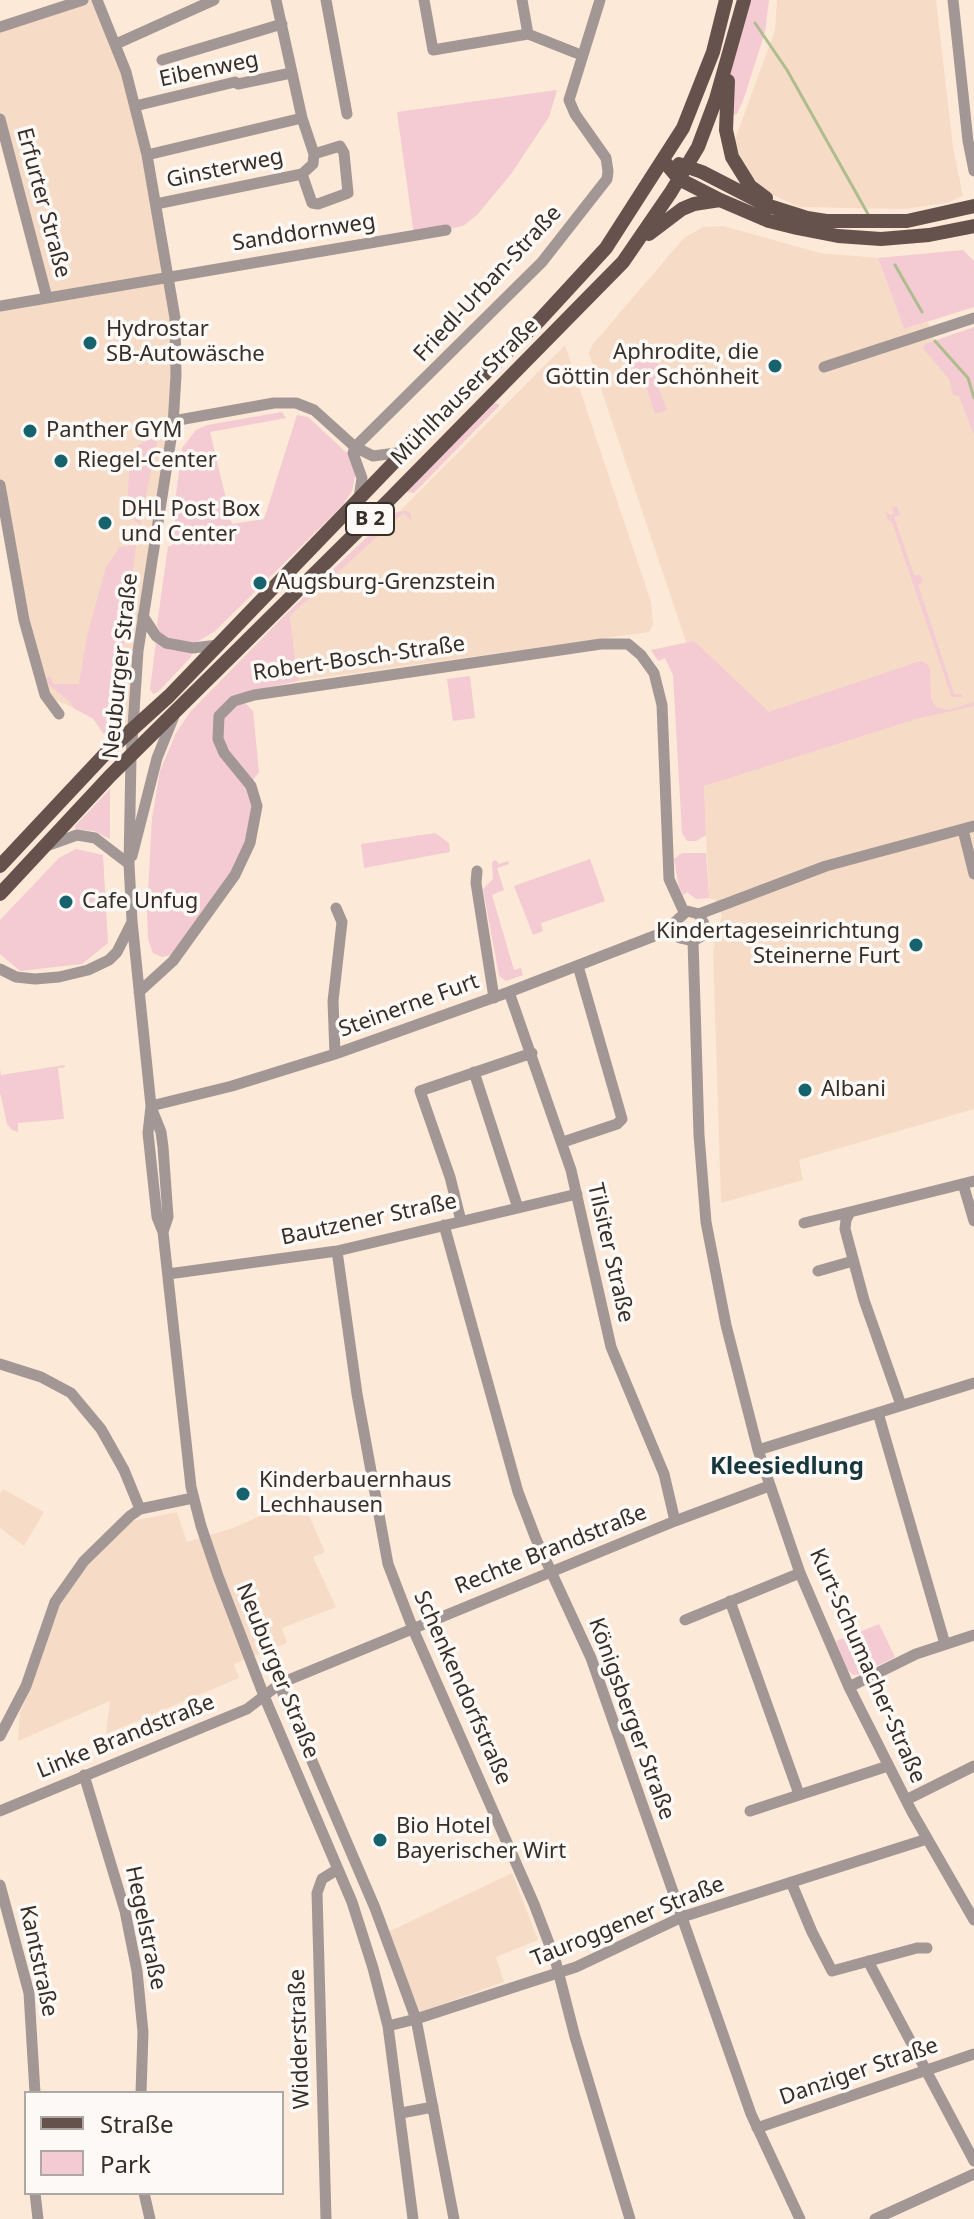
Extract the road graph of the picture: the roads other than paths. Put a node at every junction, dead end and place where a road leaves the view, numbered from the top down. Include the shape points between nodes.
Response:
1 (83, 0) edge
2 (97, 0) edge
3 (214, 0) edge
4 (276, 0) edge
5 (326, 0) edge
6 (424, 0) edge
7 (522, 0) edge
8 (600, 0) edge
9 (726, 0) edge
10 (744, 0) edge
11 (953, 0) edge
12 (282, 24) junction
13 (0, 27) edge
14 (528, 34) junction
15 (116, 44) junction
16 (576, 53) dead end
17 (729, 57) junction
18 (162, 60) dead end
19 (291, 73) junction
20 (135, 106) junction
21 (347, 114) dead end
22 (302, 118) junction
23 (0, 119) edge
24 (314, 154) junction
25 (147, 155) junction
26 (663, 160) junction
27 (974, 171) edge
28 (684, 172) junction
29 (302, 174) junction
30 (720, 200) junction
31 (156, 204) junction
32 (974, 206) edge
33 (790, 213) junction
34 (974, 226) edge
35 (446, 230) dead end
36 (634, 247) junction
37 (169, 276) junction
38 (47, 298) junction
39 (0, 306) edge
40 (974, 318) edge
41 (824, 367) dead end
42 (173, 421) junction
43 (355, 447) junction
44 (404, 452) junction
45 (0, 485) edge
46 (359, 498) junction
47 (143, 616) junction
48 (218, 645) junction
49 (176, 712) junction
50 (59, 714) dead end
51 (133, 730) junction
52 (131, 757) junction
53 (968, 828) edge
54 (43, 848) junction
55 (129, 864) junction
56 (0, 866) edge
57 (477, 871) dead end
58 (974, 874) edge
59 (0, 894) edge
60 (336, 908) dead end
61 (684, 912) junction
62 (699, 914) junction
63 (132, 921) junction
64 (675, 928) junction
65 (693, 941) junction
66 (578, 966) junction
67 (0, 969) edge
68 (139, 992) junction
69 (509, 992) junction
70 (494, 998) junction
71 (532, 1053) junction
72 (335, 1054) junction
73 (474, 1072) junction
74 (151, 1106) junction
75 (563, 1142) junction
76 (968, 1182) edge
77 (577, 1194) junction
78 (518, 1208) junction
79 (850, 1212) junction
80 (461, 1221) junction
81 (974, 1221) edge
82 (804, 1223) dead end
83 (444, 1225) junction
84 (337, 1251) junction
85 (853, 1261) junction
86 (818, 1271) dead end
87 (168, 1274) junction
88 (0, 1364) edge
89 (974, 1383) edge
90 (901, 1405) junction
91 (878, 1413) junction
92 (758, 1450) junction
93 (769, 1486) junction
94 (193, 1498) junction
95 (140, 1509) junction
96 (675, 1521) junction
97 (551, 1572) junction
98 (800, 1573) junction
99 (730, 1601) junction
100 (685, 1620) dead end
101 (413, 1629) junction
102 (974, 1635) edge
103 (945, 1644) junction
104 (279, 1684) junction
105 (849, 1687) junction
106 (264, 1696) junction
107 (0, 1736) edge
108 (888, 1766) junction
109 (974, 1766) edge
110 (84, 1775) junction
111 (799, 1794) junction
112 (906, 1800) junction
113 (0, 1811) edge
114 (750, 1811) dead end
115 (927, 1839) junction
116 (338, 1869) junction
117 (791, 1882) junction
118 (0, 1885) edge
119 (682, 1917) junction
120 (974, 1920) edge
121 (927, 1948) dead end
122 (868, 1961) junction
123 (557, 1972) junction
124 (416, 2019) junction
125 (388, 2026) junction
126 (974, 2054) edge
127 (925, 2070) junction
128 (35, 2091) edge
129 (141, 2091) edge
130 (433, 2107) junction
131 (401, 2113) junction
132 (757, 2128) junction
133 (974, 2161) edge
134 (974, 2174) edge
135 (35, 2195) edge
136 (144, 2195) edge
137 (38, 2219) edge
138 (150, 2219) edge
139 (326, 2219) edge
140 (413, 2219) edge
141 (454, 2219) edge
142 (630, 2219) edge
143 (800, 2219) edge
144 (875, 2219) edge

1 - 13 street
2 - 15 street, Neuburger Straße
3 - 15 street
4 - 12 street, Ginsterweg
5 - 21 street
6 - 14 street via 433,50
7 - 14 street
8 - 43 street, Friedl-Urban-Straße via 569,100 606,158 607,179 542,262
9 - 26 main road, Mühlhauser Straße / B 2 via 698,95
10 - 17 main road, Mühlhauser Straße / B 2
11 - 27 street
12 - 18 street
12 - 19 street, Ginsterweg
14 - 16 street
15 - 20 street, Neuburger Straße
17 - 28 main road, Mühlhauser Straße / B 2
17 - 33 main road via 726,130 732,157 750,186
19 - 20 street, Eibenweg
19 - 22 street, Ginsterweg
20 - 25 street, Neuburger Straße
22 - 24 street, Ginsterweg
22 - 25 street
23 - 38 street, Erfurter Straße
24 - 29 street, Ginsterweg via 313,164
24 - 29 street, Ginsterweg via 340,146 348,193 312,203
25 - 31 street, Neuburger Straße
26 - 28 main road
26 - 44 main road, Mühlhauser Straße / B 2 via 579,279
28 - 30 main road
28 - 33 main road
28 - 36 main road, Mühlhauser Straße / B 2
29 - 31 street, Ginsterweg
30 - 34 main road via 769,221 838,236 910,238
30 - 36 main road via 682,209
31 - 37 street, Neuburger Straße
32 - 33 main road via 883,223 826,221
35 - 37 street, Sanddornweg
36 - 49 main road, Mühlhauser Straße / B 2
37 - 38 street, Sanddornweg
37 - 42 street, Neuburger Straße via 176,340
38 - 39 street, Sanddornweg
40 - 41 street
42 - 43 street via 296,403 322,416
42 - 47 street, Neuburger Straße
43 - 44 street via 379,457
43 - 46 street via 362,478
44 - 46 main road, Mühlhauser Straße / B 2
45 - 50 street via 24,620 45,695
46 - 48 main road, Mühlhauser Straße / B 2
47 - 48 street via 166,643
47 - 51 street, Neuburger Straße
48 - 51 main road, Mühlhauser Straße / B 2
49 - 52 main road, Mühlhauser Straße / B 2
49 - 55 street via 157,758
51 - 52 street, Neuburger Straße
51 - 56 main road, B 2
52 - 54 main road, B 2
52 - 55 street, Neuburger Straße
53 - 58 street
53 - 62 street via 826,866
54 - 55 street via 84,835 106,844
54 - 59 main road, B 2
55 - 63 street, Neuburger Straße
57 - 70 street
60 - 72 street via 342,922 333,1001
61 - 62 street
61 - 64 street
61 - 68 street, Robert-Bosch-Straße via 669,879 662,705 654,673 628,644 612,642 234,701 219,716 218,739 251,786 257,806 250,843 235,875 173,961
62 - 65 street via 704,931
63 - 67 street via 117,952 88,970 35,979
63 - 68 street, Neuburger Straße
64 - 65 street via 680,938
64 - 66 street, Steinerne Furt
65 - 92 street, Kurt-Schumacher-Straße via 706,1222
66 - 69 street, Steinerne Furt
66 - 75 street via 622,1119
68 - 74 street, Neuburger Straße
69 - 70 street, Steinerne Furt
69 - 71 street, Tilsiter Straße
70 - 72 street, Steinerne Furt
71 - 73 street
71 - 75 street, Tilsiter Straße
72 - 74 street, Steinerne Furt
73 - 78 street
73 - 80 street via 420,1091
74 - 87 street, Neuburger Straße via 162,1138
75 - 77 street, Tilsiter Straße
76 - 79 street
76 - 81 street
77 - 78 street, Bautzener Straße
77 - 96 street, Tilsiter Straße via 611,1347 664,1474
78 - 80 street, Bautzener Straße
79 - 82 street
79 - 85 street via 845,1229
80 - 83 street, Bautzener Straße
83 - 84 street, Bautzener Straße
83 - 97 street, Königsberger Straße via 518,1492
84 - 87 street, Bautzener Straße
84 - 101 street, Schenkendorfstraße via 381,1534
85 - 86 street
85 - 90 street
87 - 94 street, Neuburger Straße
88 - 95 street via 71,1393 101,1429
89 - 90 street
90 - 91 street
91 - 92 street
91 - 103 street
92 - 93 street, Kurt-Schumacher-Straße
93 - 96 street, Rechte Brandstraße
93 - 98 street, Kurt-Schumacher-Straße
94 - 95 street
94 - 106 street, Neuburger Straße
95 - 107 street via 84,1561 55,1602 26,1686
96 - 97 street, Rechte Brandstraße
97 - 101 street, Rechte Brandstraße
97 - 119 street, Königsberger Straße via 591,1658
98 - 99 street
98 - 105 street, Kurt-Schumacher-Straße
99 - 100 street
99 - 111 street
101 - 104 street, Rechte Brandstraße
101 - 123 street, Schenkendorfstraße via 534,1904
102 - 103 street
103 - 105 street
104 - 106 street, Rechte Brandstraße
104 - 124 street, Neuburger Straße via 375,1908
105 - 108 street, Kurt-Schumacher-Straße
106 - 110 street, Linke Brandstraße via 247,1709
106 - 116 street, Neuburger Straße
108 - 111 street
108 - 112 street, Kurt-Schumacher-Straße
109 - 112 street
110 - 113 street, Linke Brandstraße
110 - 129 street, Hegelstraße via 123,1903 137,1971
111 - 114 street
112 - 115 street, Kurt-Schumacher-Straße
115 - 117 street, Tauroggener Straße
115 - 120 street, Kurt-Schumacher-Straße
116 - 125 street, Neuburger Straße
116 - 139 street, Widderstraße via 322,1879 317,1893
117 - 119 street, Tauroggener Straße
117 - 122 street via 832,1971
118 - 128 street, Kantstraße via 29,1993
119 - 123 street, Tauroggener Straße
119 - 132 street, Königsberger Straße
121 - 122 street
122 - 127 street
123 - 124 street, Tauroggener Straße
123 - 142 street, Schenkendorfstraße
124 - 125 street, Tauroggener Straße
124 - 130 street, Neuburger Straße
125 - 131 street, Neuburger Straße
126 - 127 street, Danziger Straße
127 - 132 street, Danziger Straße
127 - 133 street
130 - 131 street
130 - 141 street, Neuburger Straße
131 - 140 street, Neuburger Straße
132 - 143 street, Königsberger Straße
134 - 144 street
135 - 137 street
136 - 138 street

